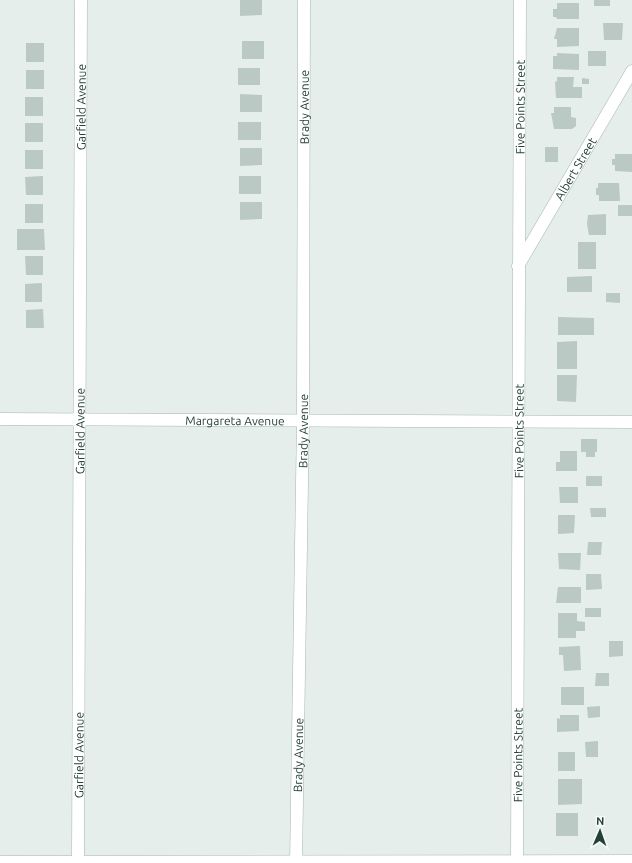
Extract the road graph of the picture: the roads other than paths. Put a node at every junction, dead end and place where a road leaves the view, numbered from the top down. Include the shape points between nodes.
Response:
1 (81, 0) edge
2 (304, 0) edge
3 (520, 0) edge
4 (632, 71) edge
5 (518, 267) junction
6 (0, 419) edge
7 (80, 419) junction
8 (303, 420) junction
9 (632, 422) edge
10 (518, 423) junction
11 (632, 861) edge
12 (0, 862) edge
13 (78, 862) edge
14 (296, 862) edge
15 (517, 862) edge

1 - 7 street, Garfield Avenue
2 - 8 street, Brady Avenue
3 - 5 street, Five Points Street
4 - 5 street, Albert Street
5 - 10 street, Five Points Street
6 - 7 street, Margareta Avenue
7 - 8 street, Margareta Avenue
7 - 13 street, Garfield Avenue
8 - 10 street, Margareta Avenue
8 - 14 street, Brady Avenue
9 - 10 street, Margareta Avenue
10 - 15 street, Five Points Street
11 - 15 street
12 - 13 street
13 - 14 street
14 - 15 street

